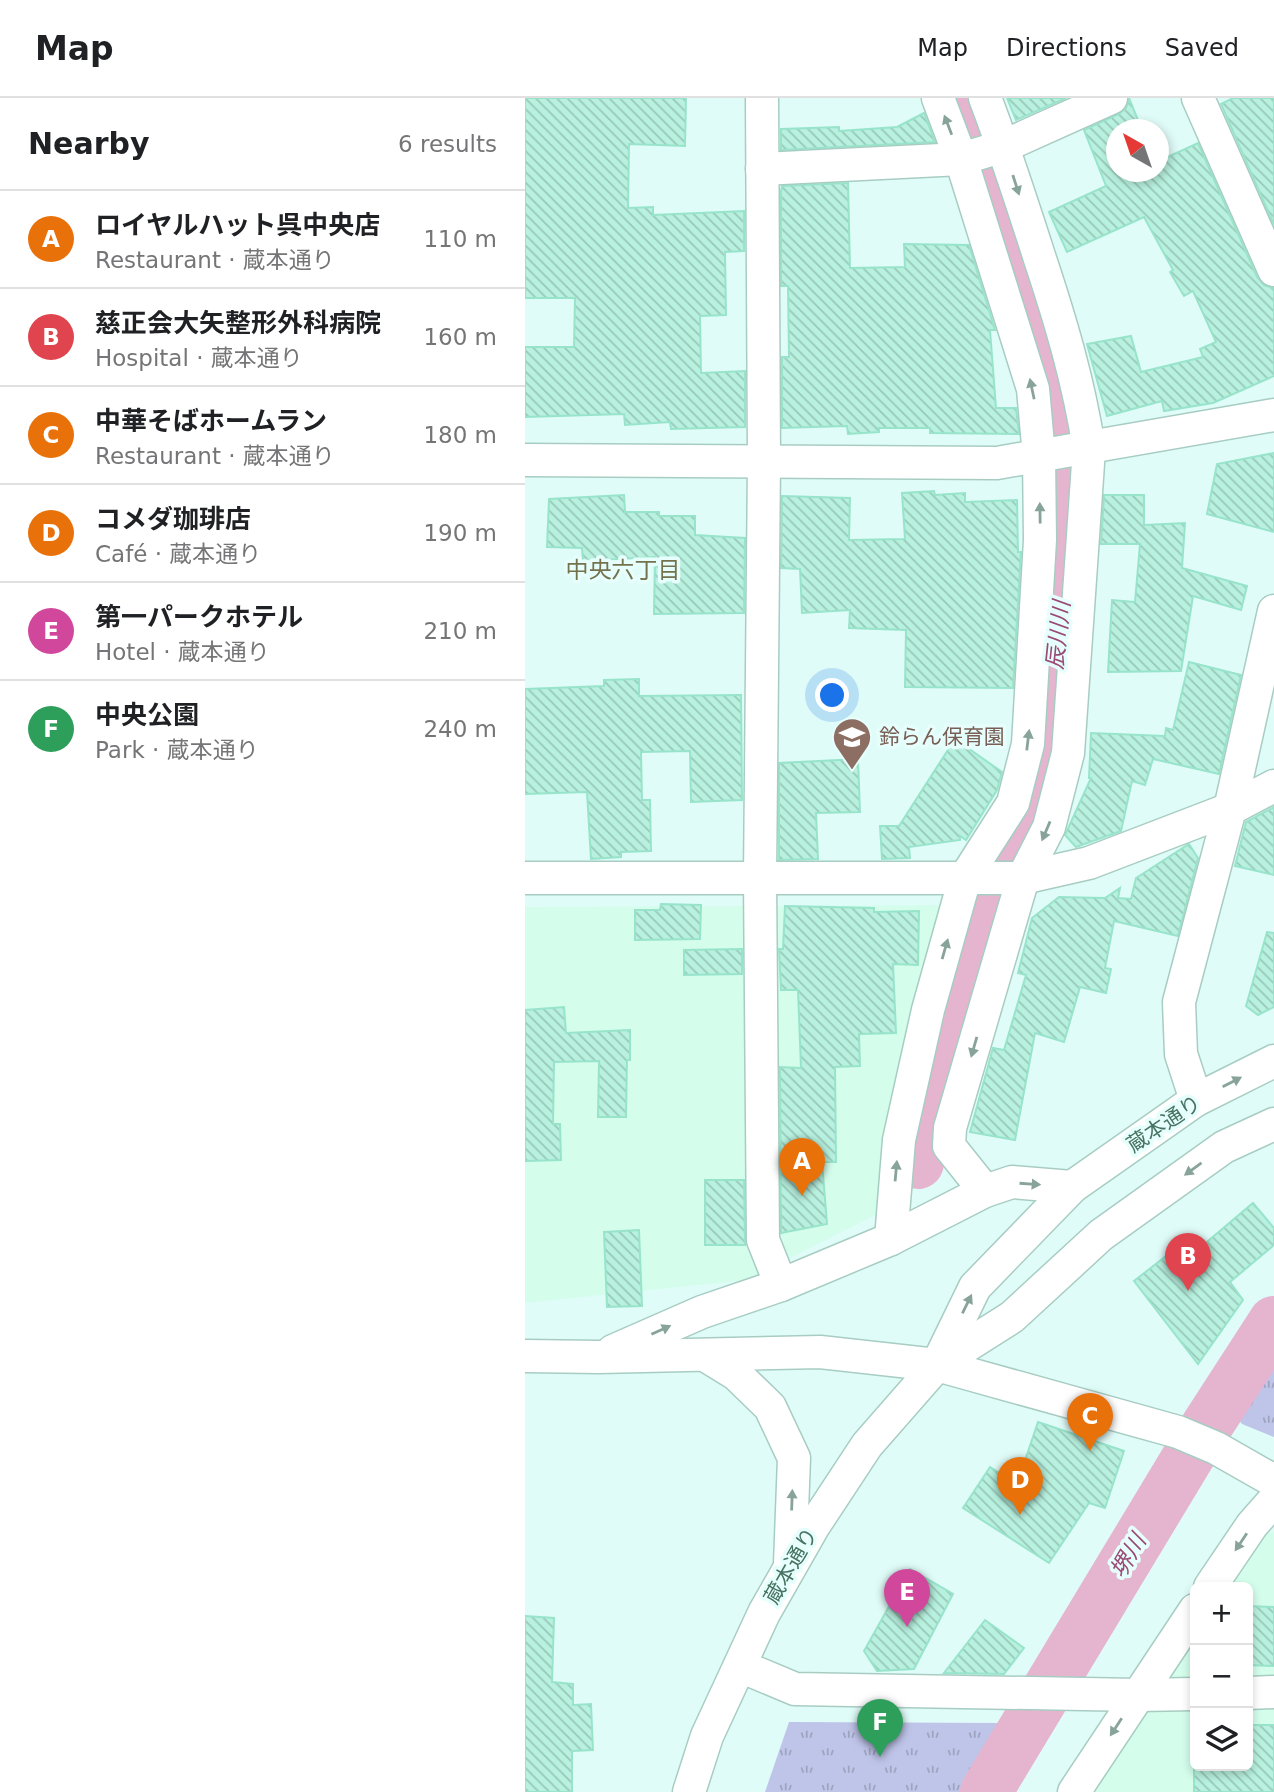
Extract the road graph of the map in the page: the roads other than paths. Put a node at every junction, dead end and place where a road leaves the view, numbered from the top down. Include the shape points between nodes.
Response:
1 (762, 98) edge
2 (938, 98) edge
3 (985, 98) edge
4 (1111, 98) edge
5 (1198, 98) edge
6 (1004, 146) junction
7 (961, 159) junction
8 (762, 169) junction
9 (1274, 270) edge
10 (1274, 415) edge
11 (1089, 449) junction
12 (1039, 456) junction
13 (525, 460) edge
14 (764, 461) junction
15 (1274, 611) edge
16 (1274, 786) edge
17 (1230, 809) junction
18 (525, 878) edge
19 (760, 878) junction
20 (965, 878) junction
21 (1023, 878) junction
22 (1274, 1061) edge
23 (1196, 1100) junction
24 (1274, 1124) edge
25 (1072, 1187) junction
26 (985, 1191) junction
27 (891, 1239) junction
28 (781, 1285) junction
29 (525, 1356) edge
30 (705, 1356) junction
31 (599, 1357) junction
32 (937, 1365) junction
33 (1274, 1481) edge
34 (1274, 1500) edge
35 (790, 1569) junction
36 (1213, 1582) edge
37 (1190, 1617) edge
38 (740, 1666) junction
39 (1274, 1692) edge
40 (1253, 1693) edge
41 (1190, 1694) edge
42 (1137, 1695) junction
43 (689, 1792) edge
44 (1074, 1792) edge

1 - 8 street
7 -> 2 street
3 - 6 street
4 - 6 street
5 - 9 street
6 - 7 street
6 -> 11 street via 1065,337
7 - 8 street
12 -> 7 street via 1033,389
8 - 14 street
10 - 11 street
11 - 12 street
11 -> 21 street via 1068,753 1049,827
12 - 14 street via 997,463
20 -> 12 street via 1013,803 1028,744 1040,540
13 - 14 street
14 - 19 street
15 - 17 street
16 - 17 street
17 - 21 street via 1089,863
17 - 23 street via 1179,1002 1181,1054
18 - 19 street
19 - 20 street
19 - 28 street via 763,1240
20 - 21 street
27 -> 20 street via 899,1140 928,1010
21 -> 26 street via 950,1128 949,1146
23 -> 22 street, 蔵本通り
23 - 25 street, 蔵本通り
24 -> 32 street, 蔵本通り via 1224,1147 1179,1179 1101,1235 1012,1317
26 -> 25 street via 1012,1182
32 -> 25 street, 蔵本通り via 975,1287
26 - 27 street
27 - 28 street
31 -> 28 street via 702,1312
29 - 31 street
30 - 31 street
30 - 32 street via 820,1352
35 -> 30 street via 794,1458 770,1407 736,1374
32 - 33 street via 1178,1432
32 - 35 street, 蔵本通り via 867,1445
34 -> 36 street
35 - 38 street, 蔵本通り
37 - 42 street
38 - 42 street via 795,1689
38 - 43 street, 蔵本通り via 707,1736
39 - 40 street
41 - 42 street
42 -> 44 street

